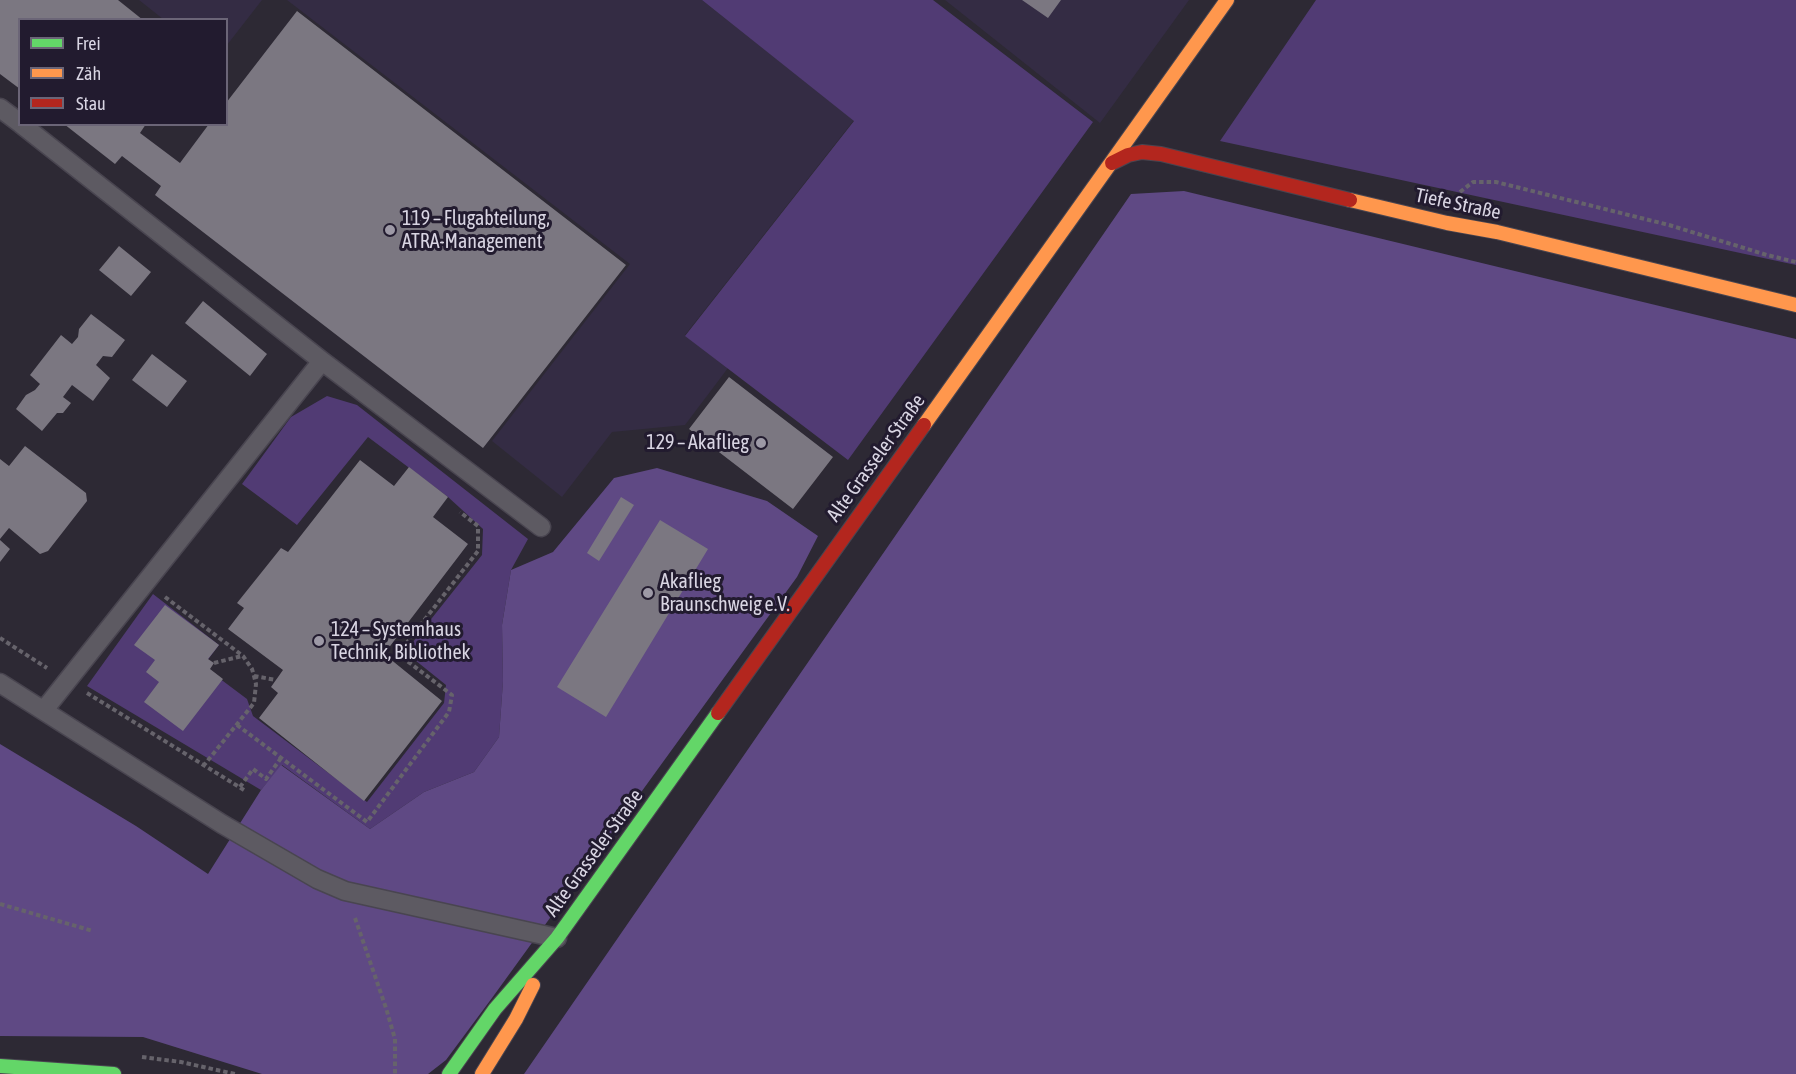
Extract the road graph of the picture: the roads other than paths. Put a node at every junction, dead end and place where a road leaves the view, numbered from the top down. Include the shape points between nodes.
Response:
1 (1227, 0) edge
2 (0, 108) edge
3 (18, 122) edge
4 (23, 126) edge
5 (1112, 163) junction
6 (1796, 305) edge
7 (322, 361) junction
8 (541, 527) dead end
9 (0, 684) edge
10 (44, 710) junction
11 (557, 938) junction
12 (0, 1066) edge
13 (114, 1074) edge
14 (449, 1074) edge
15 (482, 1074) edge

1 - 5 main road, Alte Grasseler Straße
2 - 3 lane
4 - 7 lane
5 - 6 main road, Tiefe Straße via 1142,152 1161,154
5 - 11 main road, Alte Grasseler Straße
7 - 8 lane
7 - 10 lane
9 - 10 lane
10 - 11 lane via 222,824 317,879 345,891
11 - 14 main road, Alte Grasseler Straße via 495,1009
11 - 15 main road, Alte Grasseler Straße via 516,1020
12 - 13 main road

